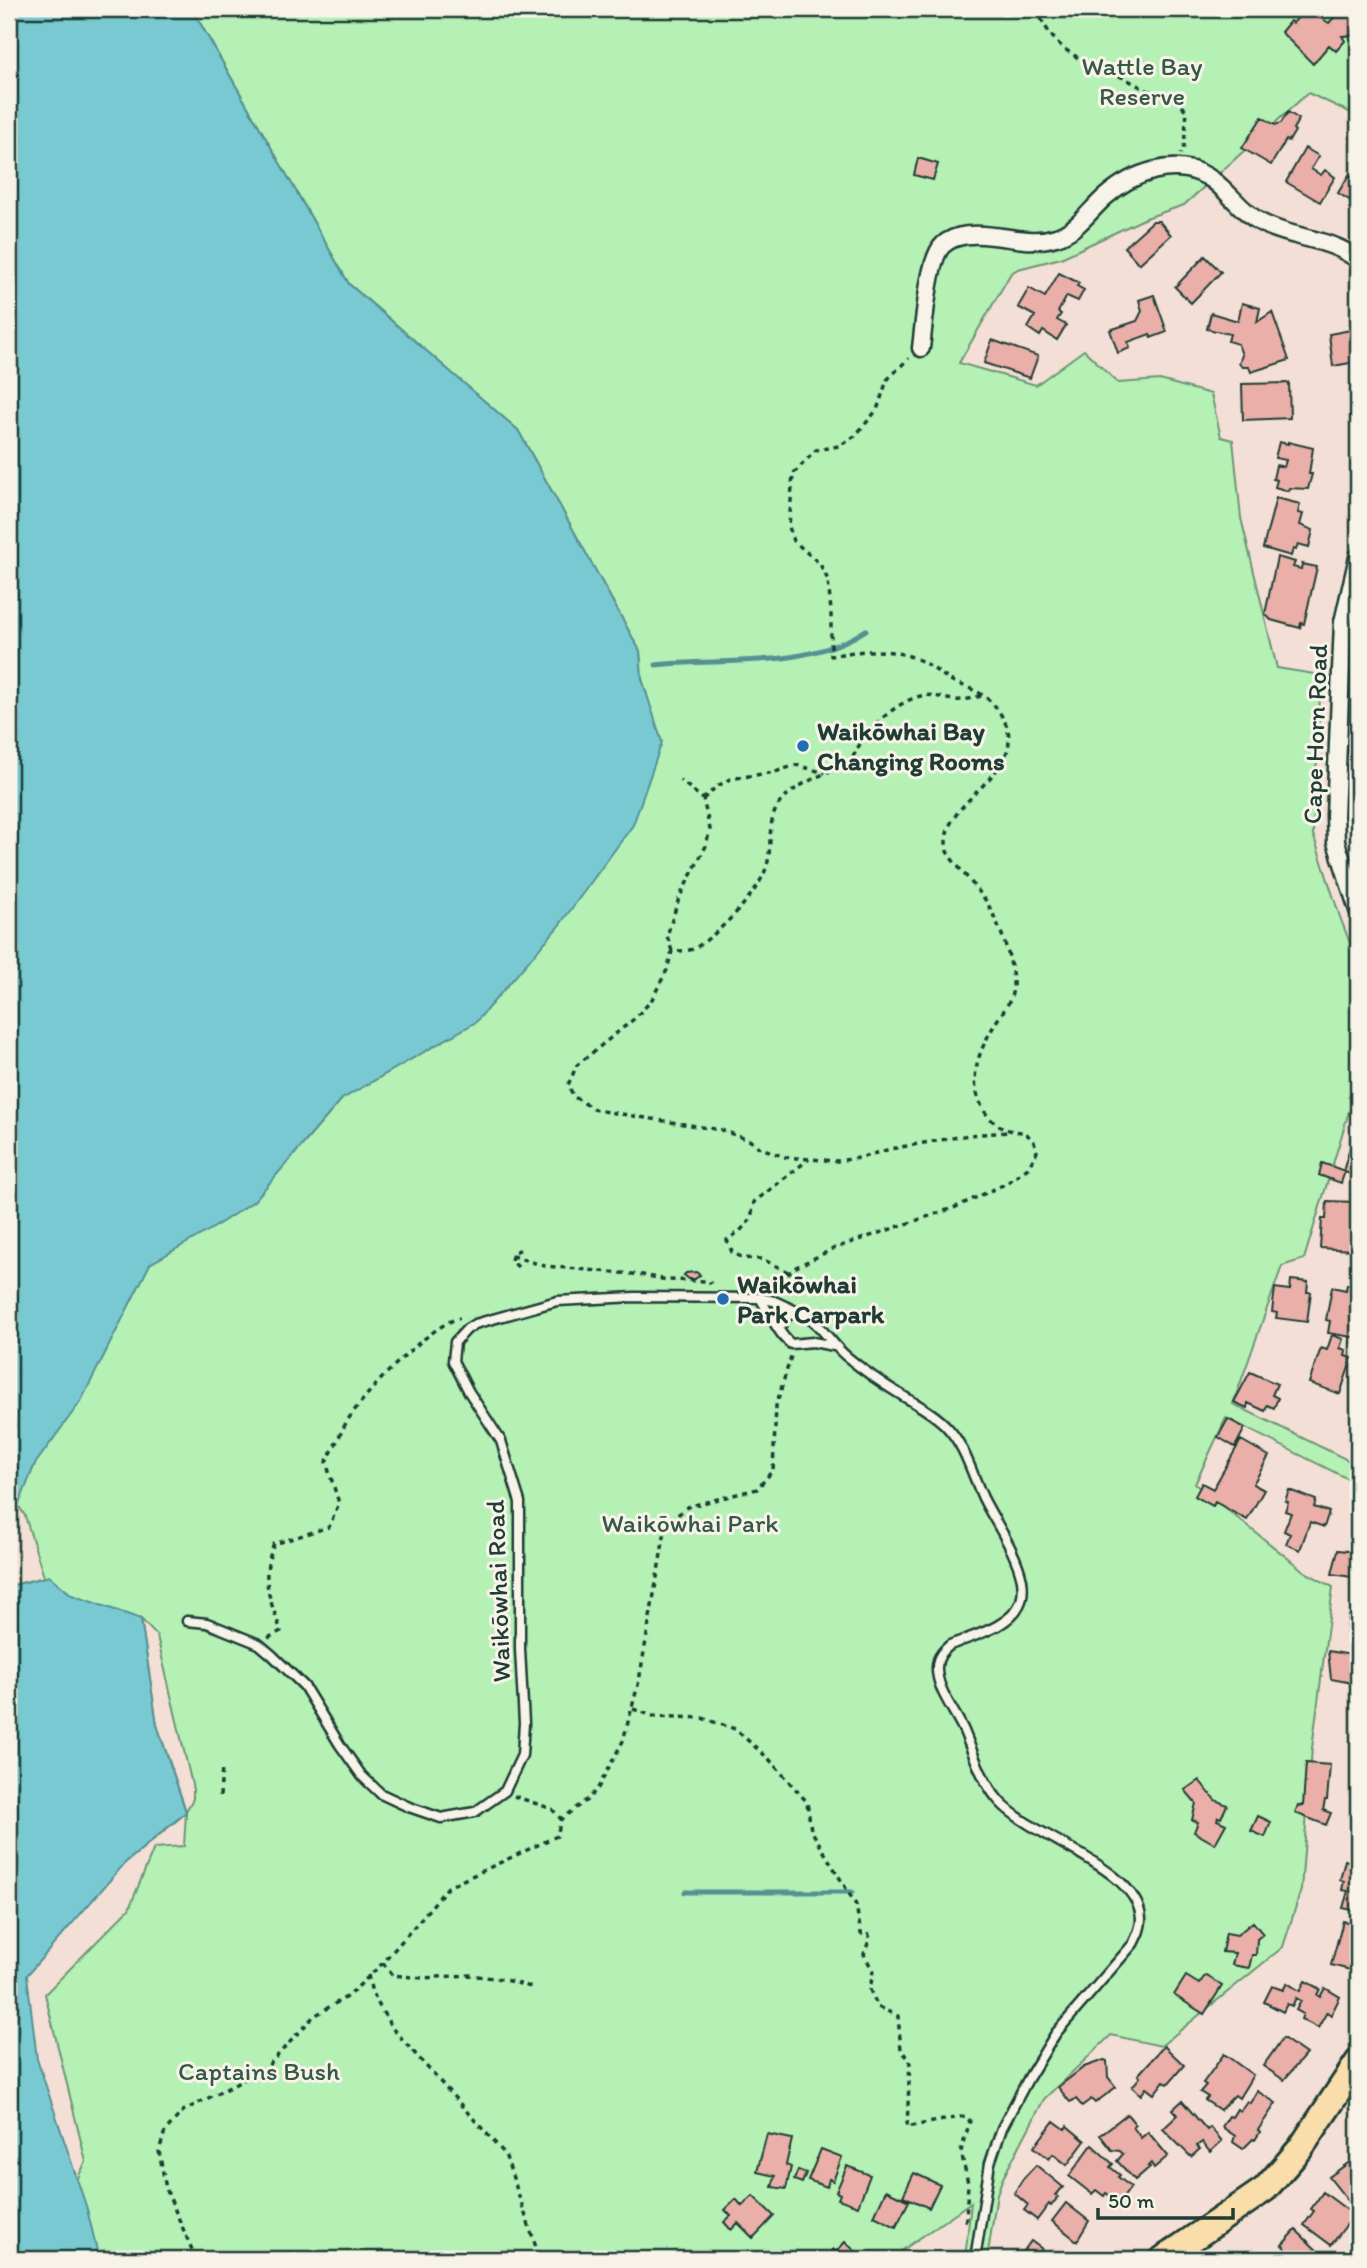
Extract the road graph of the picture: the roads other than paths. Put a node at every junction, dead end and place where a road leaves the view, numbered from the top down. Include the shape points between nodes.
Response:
1 (1358, 260) edge
2 (921, 348) road end
3 (1358, 557) edge
4 (1358, 910) edge
5 (760, 1298) junction
6 (798, 1313) junction
7 (780, 1327) junction
8 (834, 1346) junction
9 (187, 1621) dead end
10 (1358, 2062) edge
11 (975, 2259) edge
12 (1163, 2259) edge

1 - 2 street via 1316,239 1269,226 1244,211 1209,177 1175,166 1127,182 1060,236 1041,241 959,235 944,244 937,251 929,283
3 - 4 street, Cape Horn Road via 1343,622 1335,816 1336,842
5 - 6 lane, Waikōwhai Road
5 - 7 lane
5 - 9 lane, Waikōwhai Road via 557,1301 475,1324 455,1342 453,1361 501,1441 520,1502 522,1755 505,1791 475,1812 441,1818 382,1794 362,1776 304,1686 259,1644 207,1623
6 - 7 lane via 788,1315
6 - 8 lane, Waikōwhai Road via 814,1322
7 - 8 lane via 784,1339 796,1344
8 - 11 lane, Waikōwhai Road via 952,1433 1017,1565 1023,1592 1017,1609 995,1626 950,1645 938,1659 939,1682 982,1775 1015,1816 1122,1883 1138,1905 1141,1918 1133,1944 1056,2033 1002,2127 990,2164
10 - 12 main road via 1300,2149 1265,2189

